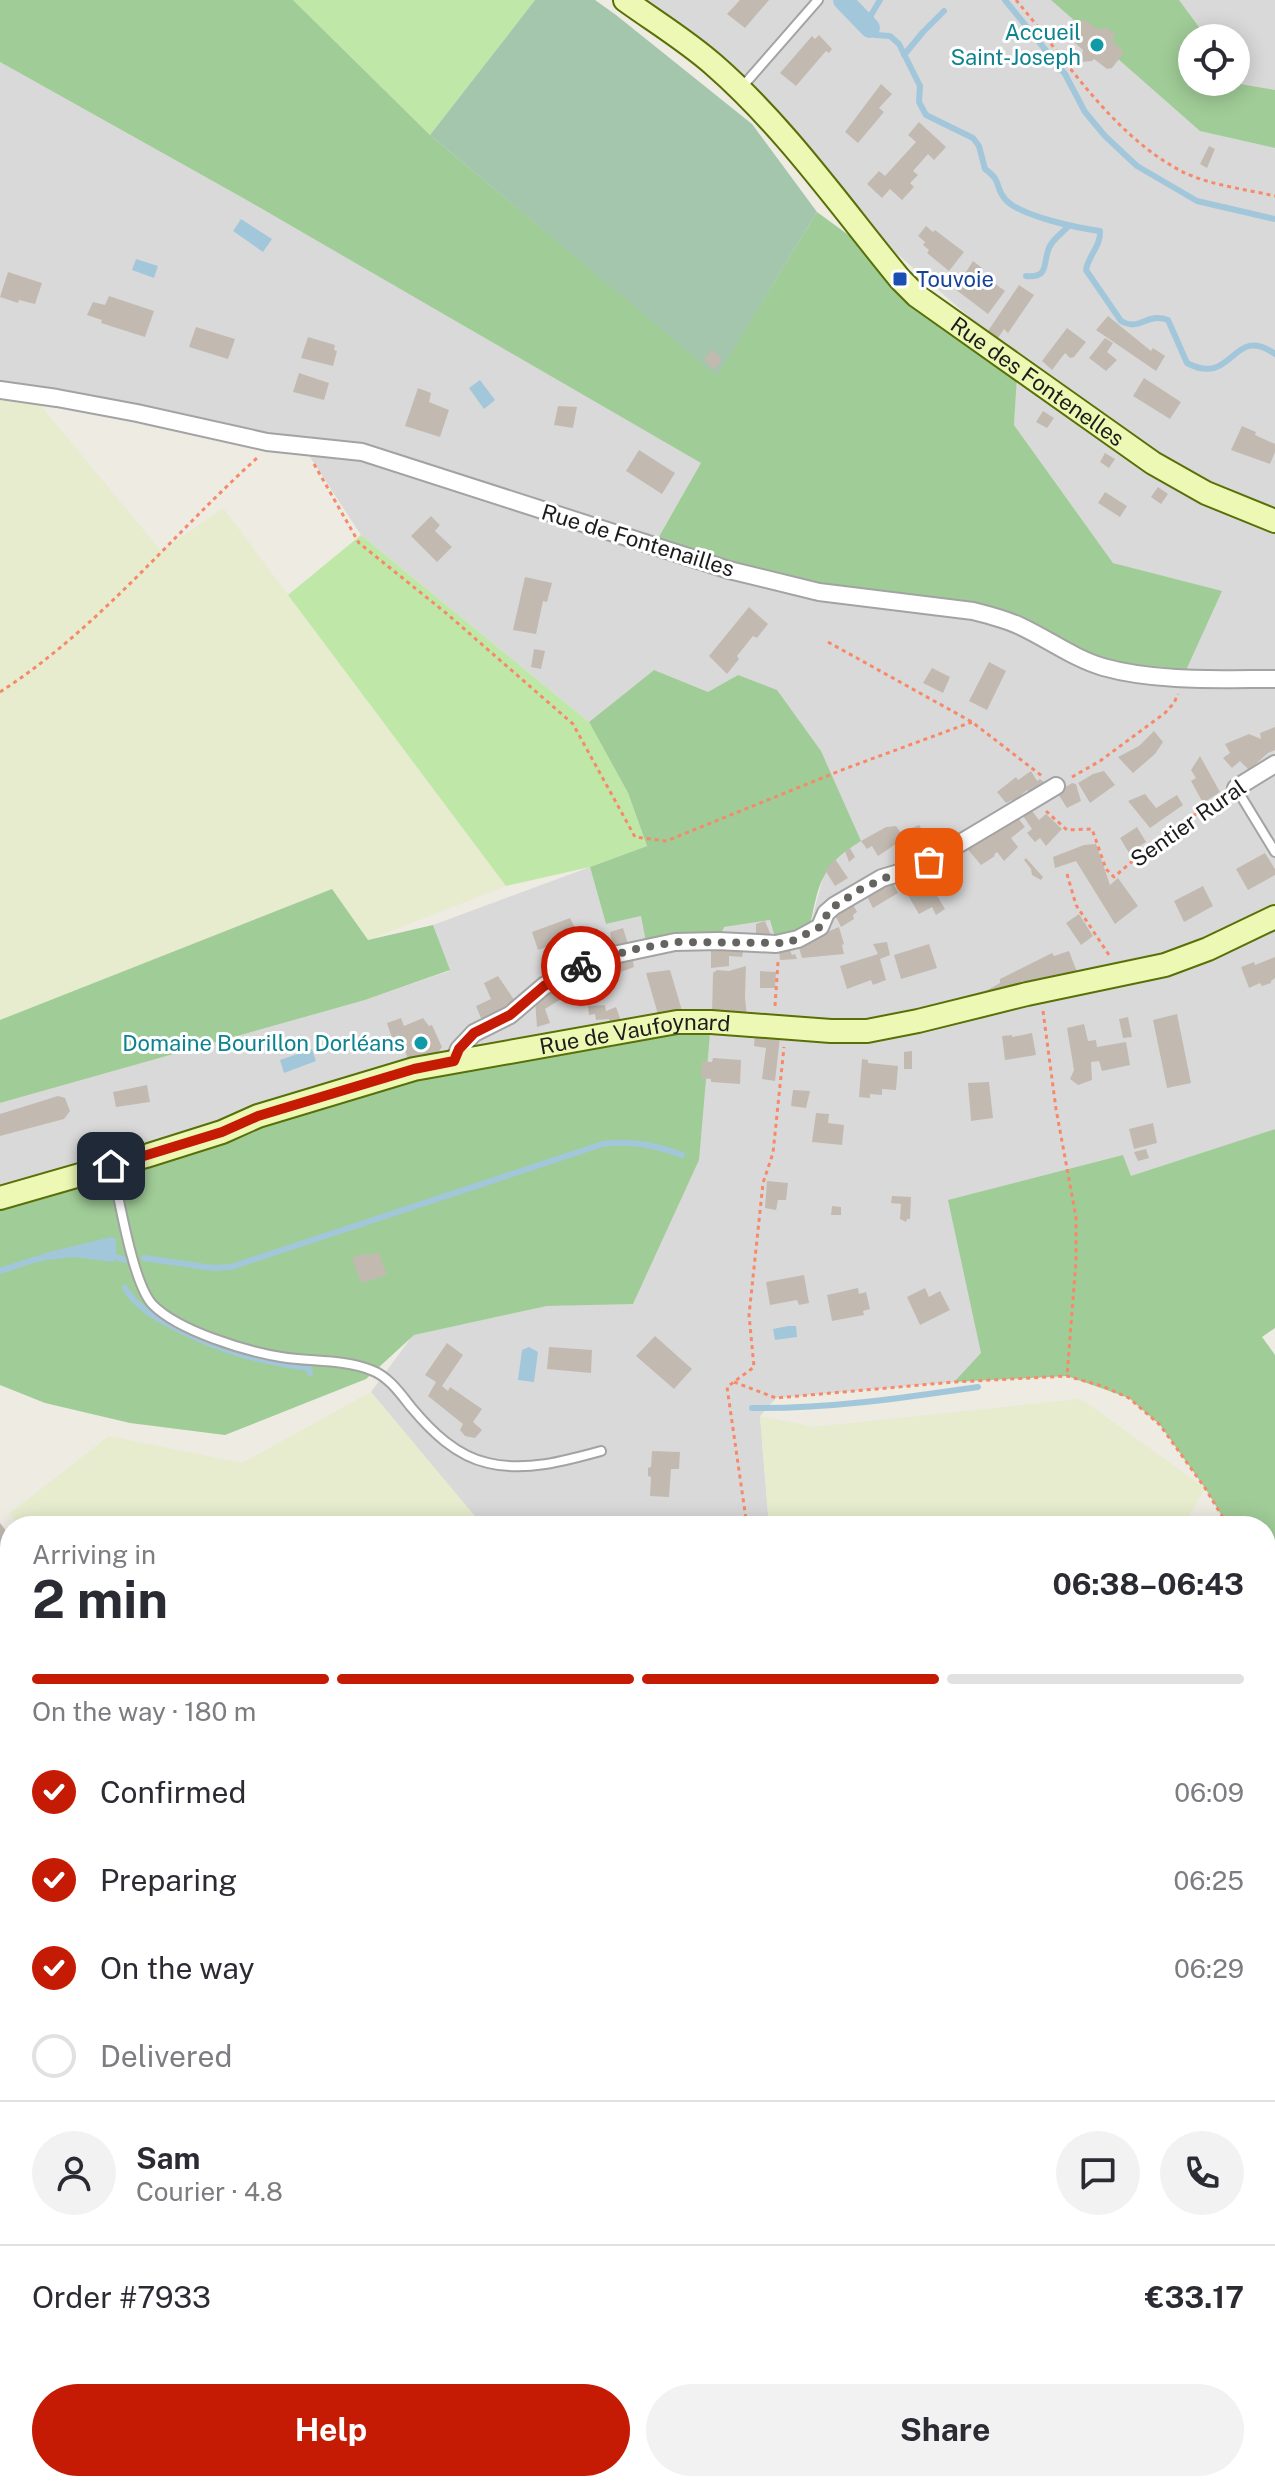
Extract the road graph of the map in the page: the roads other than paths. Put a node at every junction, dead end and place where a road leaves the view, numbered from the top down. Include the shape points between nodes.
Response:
1 (625, 0) edge
2 (818, 0) edge
3 (753, 59) dead end
4 (758, 68) junction
5 (740, 89) junction
6 (0, 390) edge
7 (1275, 521) edge
8 (1275, 679) edge
9 (1275, 764) edge
10 (1056, 786) road end
11 (1236, 788) joint
12 (1275, 852) edge
13 (1275, 917) edge
14 (454, 1061) junction
15 (111, 1166) junction
16 (0, 1198) edge
17 (601, 1451) dead end

1 - 5 street, Rue des Fontenelles
2 - 4 lane
3 - 4 lane
4 - 5 lane
5 - 7 street, Rue des Fontenelles via 917,296 1153,463 1206,493
6 - 8 street, Rue de Fontenailles via 267,442 362,452 729,570 819,592 973,611 1021,627 1105,667 1182,679
9 - 11 street, Sentier Rural
10 - 14 street via 922,866 882,878 834,906 820,927 798,939 776,944 675,942 631,950 557,977 510,1015 474,1033
11 - 12 lane
13 - 14 street, Rue de Vaufoynard via 1165,965 867,1031 677,1022
14 - 15 street, Rue de Vaufoynard via 258,1116
15 - 16 street, Rue de Vaufoynard
15 - 17 lane via 137,1277 152,1305 168,1317 243,1349 374,1371 440,1438 485,1463 530,1466

